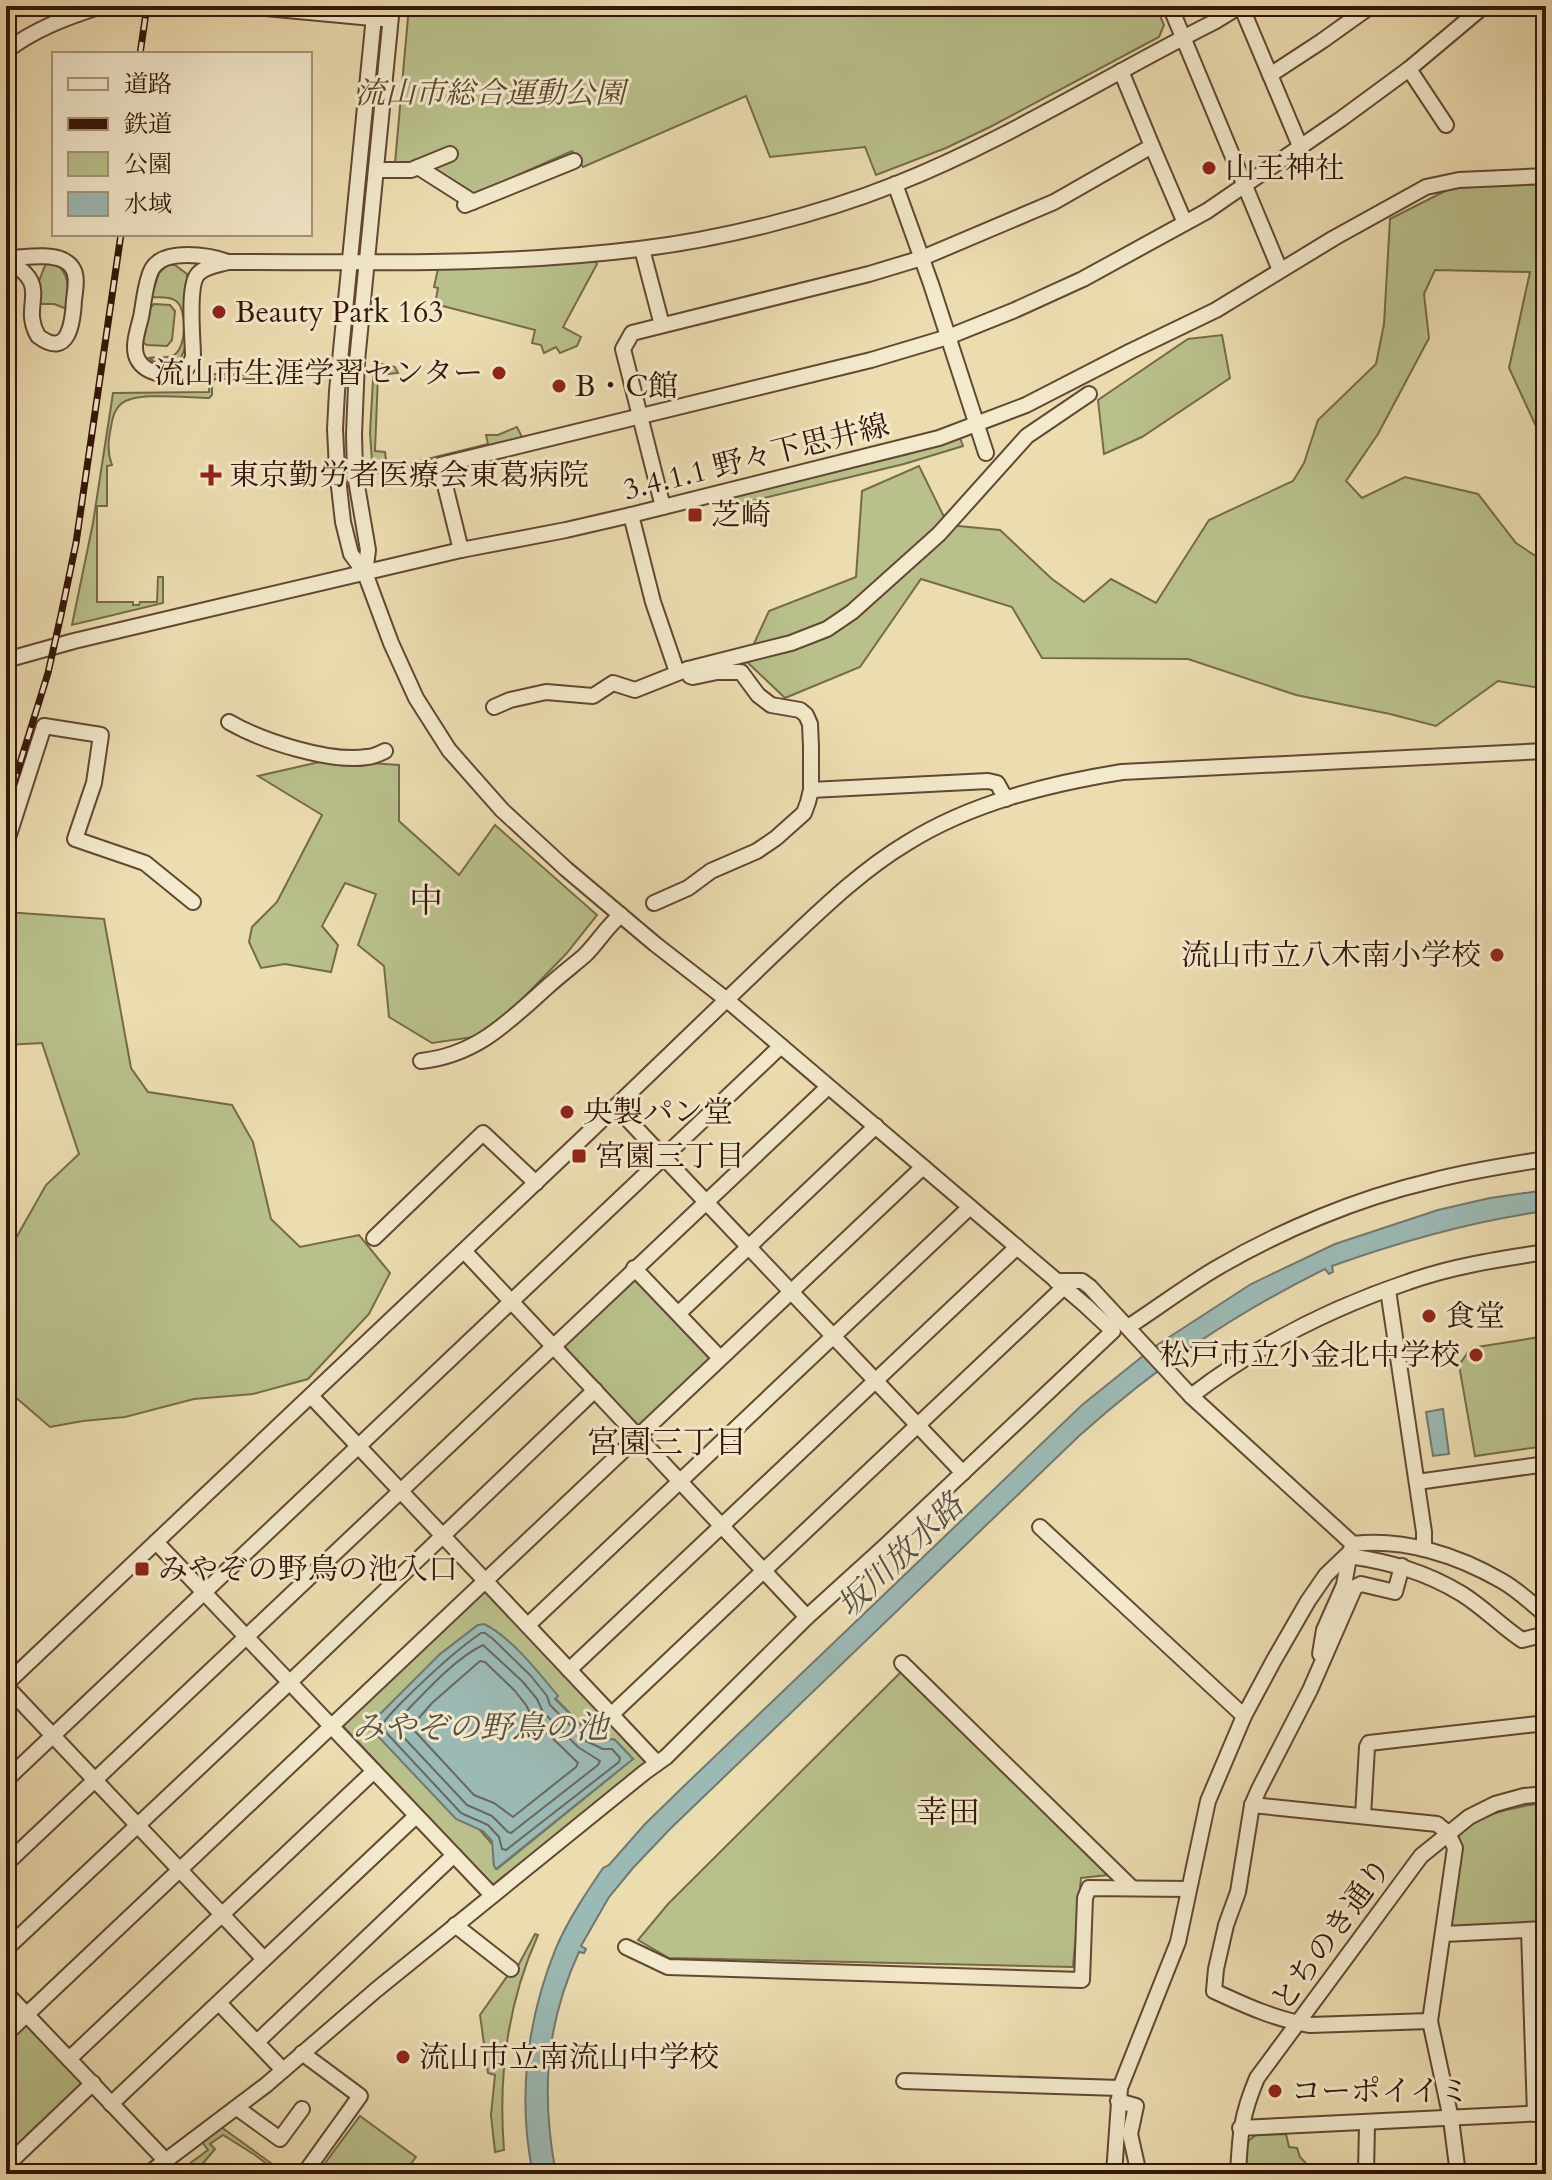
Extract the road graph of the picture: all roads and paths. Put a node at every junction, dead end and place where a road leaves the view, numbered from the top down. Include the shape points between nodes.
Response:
1 (102, 6) edge
2 (245, 6) edge
3 (1170, 6) edge
4 (1240, 6) edge
5 (1371, 6) edge
6 (1484, 6) edge
7 (374, 12) edge
8 (392, 13) edge
9 (1183, 37) junction
10 (6, 51) edge
11 (1409, 69) junction
12 (1121, 71) junction
13 (1270, 75) junction
14 (1446, 125) dead end
15 (1152, 146) junction
16 (1300, 146) junction
17 (450, 154) dead end
18 (574, 161) dead end
19 (418, 167) junction
20 (376, 170) junction
21 (1546, 176) edge
22 (895, 184) junction
23 (1245, 185) junction
24 (1185, 223) junction
25 (642, 249) junction
26 (171, 256) junction
27 (46, 257) junction
28 (922, 258) junction
29 (6, 259) edge
30 (228, 262) junction
31 (349, 262) junction
32 (368, 262) junction
33 (1280, 270) junction
34 (197, 276) junction
35 (33, 284) junction
36 (662, 325) junction
37 (948, 337) junction
38 (1089, 394) dead end
39 (639, 415) junction
40 (976, 425) junction
41 (986, 453) dead end
42 (663, 507) junction
43 (631, 515) junction
44 (461, 550) junction
45 (365, 573) junction
46 (6, 660) edge
47 (682, 670) junction
48 (494, 707) dead end
49 (229, 722) dead end
50 (385, 751) dead end
51 (1546, 751) edge
52 (811, 790) junction
53 (1006, 799) junction
54 (6, 844) edge
55 (193, 902) dead end
56 (654, 903) dead end
57 (621, 915) junction
58 (727, 1000) junction
59 (781, 1046) junction
60 (421, 1061) dead end
61 (828, 1087) junction
62 (616, 1107) junction
63 (876, 1126) junction
64 (664, 1159) junction
65 (1546, 1159) edge
66 (923, 1167) junction
67 (536, 1183) junction
68 (706, 1202) junction
69 (970, 1207) junction
70 (374, 1238) dead end
71 (749, 1246) junction
72 (1017, 1247) junction
73 (464, 1251) junction
74 (1546, 1252) edge
75 (634, 1268) junction
76 (1060, 1284) junction
77 (1388, 1290) junction
78 (791, 1291) junction
79 (511, 1301) junction
80 (679, 1313) junction
81 (1131, 1331) junction
82 (833, 1337) junction
83 (553, 1346) junction
84 (720, 1358) junction
85 (876, 1381) junction
86 (595, 1390) junction
87 (1189, 1393) junction
88 (311, 1396) junction
89 (918, 1426) junction
90 (637, 1436) junction
91 (358, 1446) junction
92 (1546, 1464) edge
93 (963, 1473) junction
94 (680, 1481) junction
95 (1417, 1482) junction
96 (400, 1491) junction
97 (722, 1525) junction
98 (1040, 1527) dead end
99 (442, 1536) junction
100 (156, 1542) junction
101 (1424, 1549) junction
102 (1351, 1551) junction
103 (1402, 1566) junction
104 (764, 1570) junction
105 (485, 1580) junction
106 (204, 1593) junction
107 (1546, 1615) edge
108 (807, 1617) junction
109 (528, 1625) junction
110 (1546, 1634) edge
111 (247, 1637) junction
112 (902, 1663) dead end
113 (569, 1670) junction
114 (1318, 1671) junction
115 (289, 1683) junction
116 (6, 1685) edge
117 (612, 1714) junction
118 (1244, 1716) junction
119 (1546, 1723) edge
120 (332, 1726) junction
121 (52, 1735) junction
122 (657, 1763) junction
123 (374, 1771) junction
124 (6, 1780) edge
125 (95, 1780) junction
126 (1546, 1794) edge
127 (1252, 1805) junction
128 (416, 1816) junction
129 (1363, 1816) junction
130 (138, 1824) junction
131 (1448, 1833) junction
132 (454, 1855) junction
133 (6, 1864) edge
134 (180, 1869) junction
135 (1132, 1888) junction
136 (1188, 1889) junction
137 (492, 1895) junction
138 (221, 1914) junction
139 (455, 1925) junction
140 (1546, 1929) edge
141 (1529, 1930) junction
142 (1444, 1934) junction
143 (626, 1947) dead end
144 (6, 1949) edge
145 (264, 1959) junction
146 (511, 1969) dead end
147 (6, 1993) edge
148 (219, 2003) junction
149 (27, 2014) junction
150 (1430, 2021) junction
151 (1539, 2021) edge
152 (1298, 2023) junction
153 (6, 2034) edge
154 (257, 2042) junction
155 (302, 2053) junction
156 (69, 2059) junction
157 (283, 2070) junction
158 (904, 2081) dead end
159 (93, 2083) junction
160 (1119, 2095) junction
161 (111, 2104) junction
162 (237, 2108) junction
163 (302, 2109) dead end
164 (1541, 2113) edge
165 (1451, 2119) junction
166 (1367, 2123) junction
167 (1240, 2128) junction
168 (165, 2160) junction
169 (6, 2166) edge
170 (148, 2174) edge
171 (304, 2174) edge
172 (1114, 2174) edge
173 (1139, 2174) edge
174 (1238, 2174) edge
175 (1366, 2174) edge
176 (1458, 2174) edge

1 - 10 street via 28,35
2 - 7 street
3 - 9 street
4 - 9 street
4 - 13 street
5 - 13 street
6 - 11 street
7 - 8 street
7 - 31 street
8 - 20 street
9 - 12 street
9 - 23 street
11 - 14 street
11 - 16 street
12 - 15 street
12 - 22 street via 1001,137
13 - 16 street
15 - 24 street
15 - 28 street via 1054,202
16 - 23 street
17 - 19 street
18 - 19 street via 469,204
19 - 20 street
20 - 32 street
21 - 33 street, 3.4.1.1 野々下思井線 via 1426,187
22 - 25 street via 761,225
22 - 28 street
23 - 24 street
23 - 33 street
24 - 37 street via 1083,279
25 - 32 street
25 - 36 street
26 - 30 street via 213,256
26 - 34 street
26 - 34 street via 151,273 135,347 138,361 151,372 177,374 193,357 192,287
27 - 29 street
27 - 35 street
27 - 35 street via 66,262 75,277 72,326 64,340 44,341 35,331
28 - 36 street
28 - 37 street
29 - 35 street
30 - 31 street
30 - 34 street
31 - 32 street
31 - 45 street via 337,469 351,554
32 - 45 street via 354,434 368,550
33 - 40 street, 3.4.1.1 野々下思井線 via 1216,310
36 - 39 street via 632,333 623,349
37 - 39 street via 795,380
37 - 40 street
38 - 47 street via 1027,436 939,534 840,621 809,637
39 - 42 street
39 - 44 street via 440,465
40 - 41 street
40 - 42 street, 3.4.1.1 野々下思井線
42 - 43 street, 3.4.1.1 野々下思井線
43 - 44 street, 3.4.1.1 野々下思井線
43 - 47 street via 653,602
44 - 45 street, 3.4.1.1 野々下思井線
45 - 46 street, 3.4.1.1 野々下思井線
45 - 57 street via 402,669 449,750 502,810
47 - 48 street via 635,690 613,683 593,696 546,692
47 - 52 street via 693,677 741,672 771,705 806,715
49 - 50 street via 273,742 344,758
51 - 53 street via 1122,772
52 - 53 street via 988,781 997,783
52 - 56 street via 804,813 776,838
53 - 58 street via 928,831 891,853 832,900
54 - 55 street via 44,726 101,735 94,783 75,839 145,863
57 - 58 street
57 - 60 street via 585,955 492,1036 460,1052
58 - 59 street
58 - 62 street
59 - 61 street
59 - 64 street
61 - 63 street
61 - 68 street
62 - 64 street
62 - 67 street
63 - 66 street
63 - 71 street
64 - 68 street
64 - 79 street
65 - 81 street via 1429,1181 1318,1219 1215,1269
66 - 69 street
66 - 78 street
67 - 70 street via 483,1133
67 - 73 street
68 - 71 street
68 - 75 street
69 - 72 street
69 - 82 street
71 - 78 street
71 - 80 street
72 - 76 street
72 - 85 street
73 - 79 street
73 - 88 street
74 - 77 street via 1444,1271
75 - 80 street
75 - 83 street
76 - 81 street via 1082,1281
76 - 89 street
76 - 93 street via 1113,1331
77 - 87 street via 1310,1322
77 - 95 street
78 - 82 street
78 - 84 street
79 - 83 street
79 - 91 street
80 - 84 street
81 - 87 street
82 - 85 street
82 - 94 street
83 - 86 street
83 - 96 street
84 - 90 street
85 - 89 street
85 - 97 street
86 - 90 street
86 - 99 street
87 - 102 street
88 - 91 street
88 - 100 street
89 - 93 street
89 - 104 street
90 - 94 street
90 - 105 street
91 - 96 street
91 - 106 street
92 - 95 street
93 - 108 street
94 - 97 street
94 - 109 street
95 - 101 street
96 - 99 street
96 - 111 street
97 - 104 street
97 - 113 street
98 - 118 street
99 - 105 street
99 - 115 street
100 - 106 street
100 - 116 street
101 - 102 street via 1387,1542
101 - 107 street via 1501,1580
102 - 103 street
102 - 114 street via 1344,1585 1324,1630
102 - 118 street via 1308,1601
103 - 110 street via 1463,1594 1522,1640
103 - 114 street via 1395,1592 1355,1587
104 - 108 street
104 - 117 street
105 - 109 street
105 - 120 street
106 - 111 street
106 - 121 street
108 - 122 street
109 - 113 street
111 - 115 street
111 - 125 street
112 - 135 street
113 - 117 street
114 - 127 street
115 - 120 street
115 - 130 street
116 - 121 street
117 - 122 street
118 - 136 street via 1208,1801
119 - 129 street via 1369,1743
120 - 123 street
120 - 134 street
121 - 124 street
121 - 125 street
122 - 137 street
123 - 128 street
123 - 138 street
125 - 130 street
125 - 133 street
126 - 131 street, とちのき通り via 1495,1804
127 - 129 street
127 - 152 street via 1214,1991
128 - 132 street
128 - 145 street
129 - 131 street via 1437,1824
130 - 134 street
130 - 144 street
131 - 142 street via 1455,1848
131 - 152 street, とちのき通り via 1421,1856
132 - 137 street
132 - 154 street
134 - 138 street
134 - 149 street
135 - 136 street
135 - 143 street via 1089,1888 1082,1980 668,1967
136 - 160 street via 1178,1942
137 - 139 street
138 - 145 street
138 - 156 street
139 - 146 street
139 - 155 street
140 - 141 street
141 - 142 street
141 - 151 street
142 - 150 street
145 - 148 street
147 - 149 street
148 - 154 street
148 - 161 street
149 - 153 street
149 - 156 street
150 - 152 street
150 - 165 street
151 - 164 street
152 - 167 street, とちのき通り via 1257,2078
154 - 157 street
155 - 157 street
155 - 171 street via 360,2096
156 - 159 street
157 - 162 street
158 - 160 street
159 - 161 street
159 - 169 street
160 - 172 street
160 - 173 street via 1136,2106 1130,2134
161 - 168 street
162 - 163 street via 280,2139
162 - 168 street
164 - 165 street
165 - 166 street
165 - 176 street
166 - 167 street
166 - 175 street
167 - 174 street, とちのき通り
168 - 170 street

